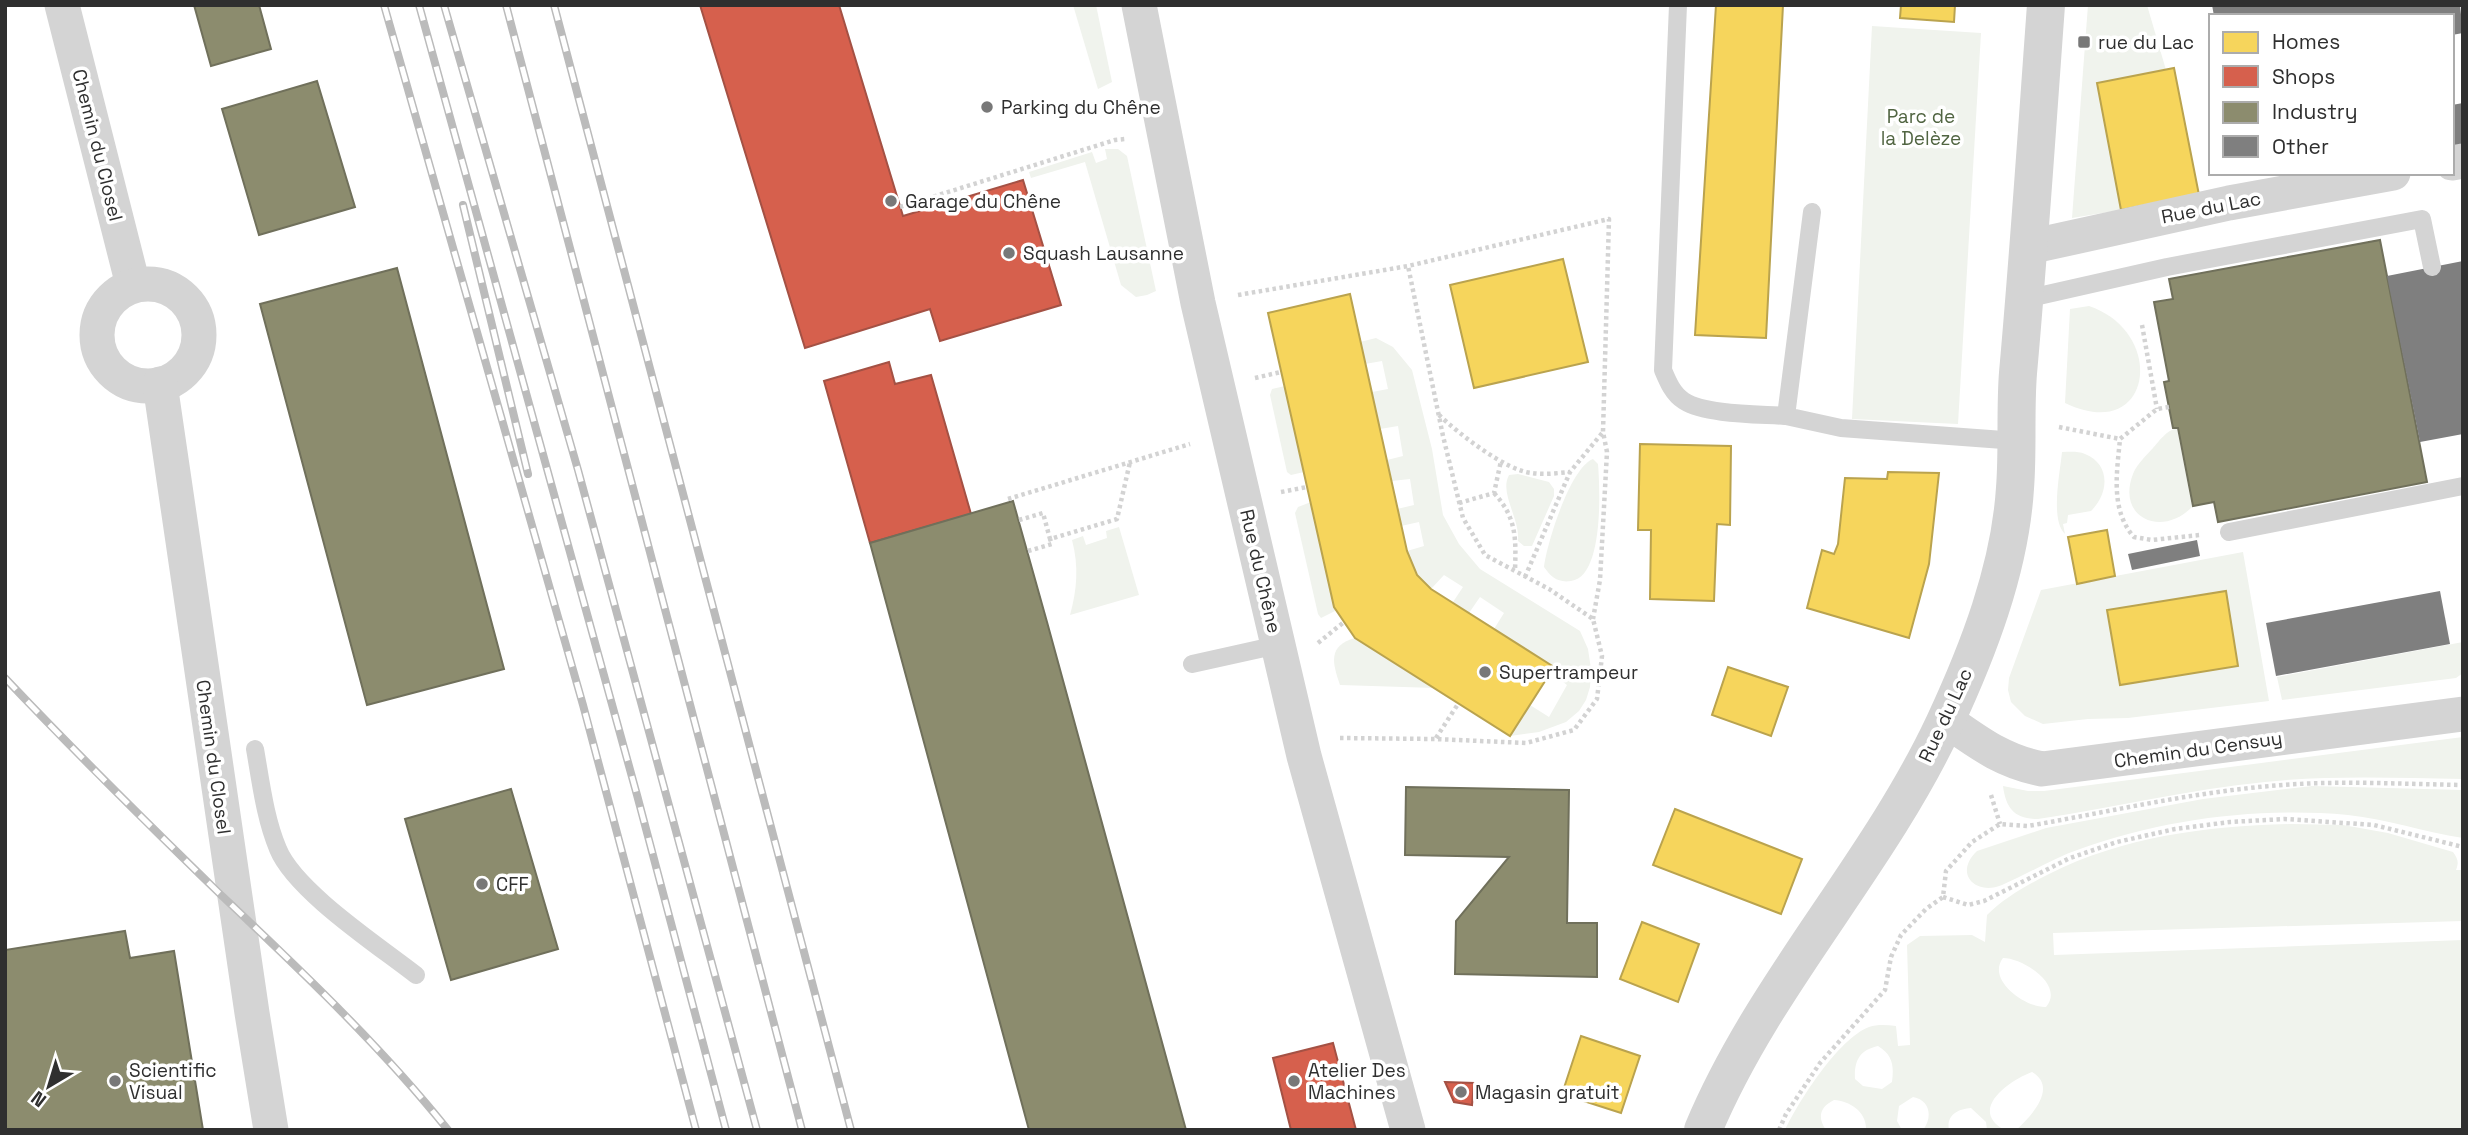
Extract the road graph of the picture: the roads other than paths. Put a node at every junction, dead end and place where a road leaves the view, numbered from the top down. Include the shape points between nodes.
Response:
1 (62, 5) edge
2 (1139, 5) edge
3 (1678, 5) edge
4 (2046, 5) edge
5 (2382, 175) edge
6 (1812, 212) dead end
7 (2029, 247) junction
8 (2432, 267) dead end
9 (133, 285) junction
10 (2025, 299) junction
11 (160, 384) junction
12 (1786, 416) junction
13 (2017, 441) junction
14 (2463, 486) edge
15 (2229, 532) road end
16 (1278, 645) junction
17 (1192, 664) dead end
18 (2463, 714) edge
19 (1946, 720) junction
20 (255, 749) dead end
21 (416, 975) dead end
22 (271, 1130) edge
23 (1408, 1130) edge
24 (1703, 1130) edge

1 - 9 street, Chemin du Closel
2 - 16 street, Rue du Chêne via 1198,303
3 - 12 lane via 1663,370 1670,387 1684,401 1704,409
4 - 7 street, Rue du Lac
5 - 7 street, Rue du Lac via 2229,202
6 - 12 lane
7 - 10 street, Rue du Lac
8 - 10 lane via 2422,219
9 - 11 street via 106,305 99,320 100,354 122,379 138,386
9 - 11 street via 167,286 192,308 199,324 194,358 185,371
10 - 13 street, Rue du Lac
11 - 22 street, Chemin du Closel
12 - 13 lane via 1841,428
13 - 19 street, Rue du Lac via 2008,541 1993,601
14 - 15 lane
16 - 17 lane
16 - 23 street, Rue du Chêne via 1304,756
18 - 19 street, Chemin du Censuy via 2042,769 2003,758
19 - 24 street, Rue du Lac via 1865,863 1755,1027
20 - 21 lane via 278,852 307,890

